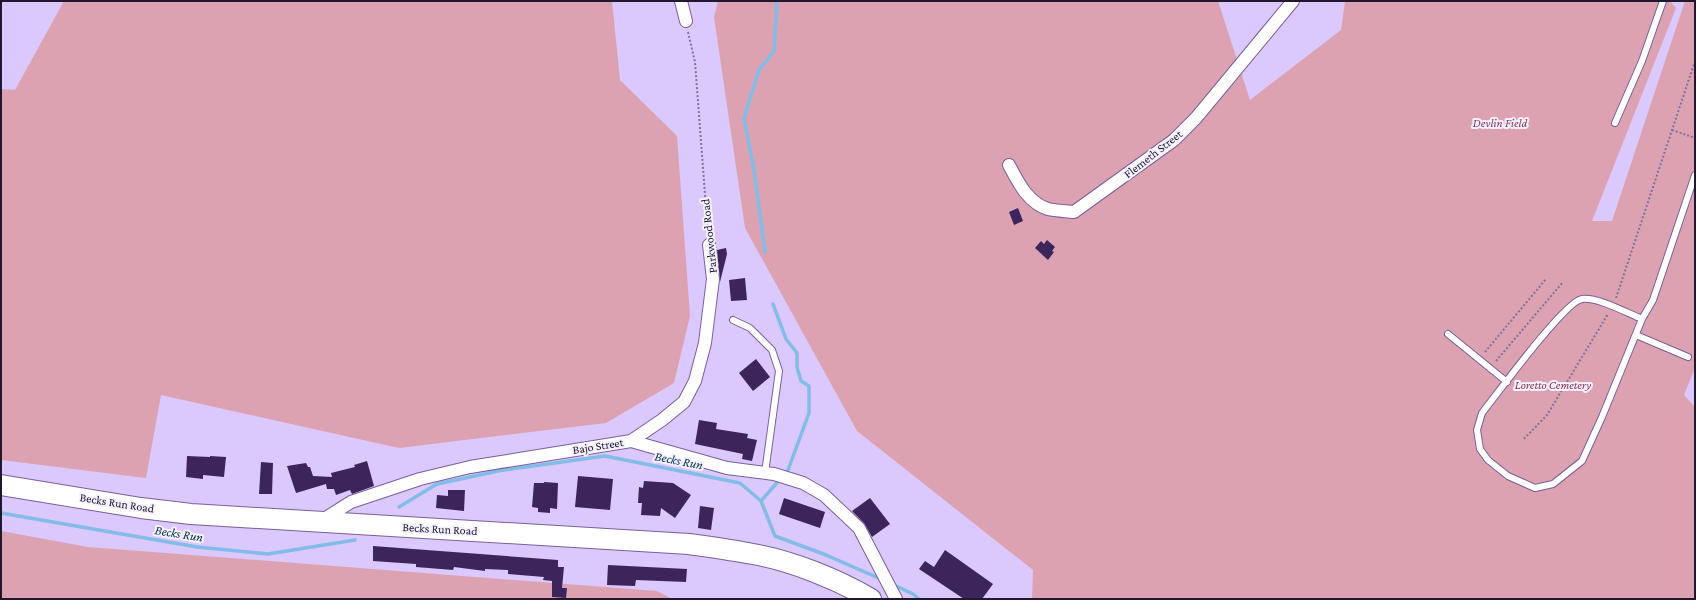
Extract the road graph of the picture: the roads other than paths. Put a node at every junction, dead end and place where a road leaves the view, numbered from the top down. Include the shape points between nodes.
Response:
1 (681, 1) edge
2 (1293, 1) edge
3 (1663, 1) edge
4 (686, 21) road end
5 (1615, 123) dead end
6 (1009, 165) dead end
7 (1695, 174) edge
8 (709, 244) road end
9 (1642, 319) junction
10 (733, 320) dead end
11 (1448, 334) dead end
12 (1636, 335) junction
13 (1688, 357) dead end
14 (1506, 382) junction
15 (631, 441) junction
16 (770, 473) junction
17 (1, 485) edge
18 (320, 522) junction
19 (895, 597) edge
20 (871, 599) edge

1 - 4 street
2 - 6 street, Flemeth Street via 1196,118 1174,140 1074,212 1048,209 1035,202 1021,186
3 - 5 lane via 1642,61
7 - 9 lane via 1653,300
8 - 15 street, Parkwood Road via 713,279 705,343 695,381 684,402
9 - 12 lane
9 - 14 lane via 1596,300 1578,300 1558,317
10 - 16 lane via 750,328 772,350 779,371
11 - 14 lane
12 - 13 lane
12 - 14 lane via 1582,461 1553,484 1535,488 1508,476 1480,450 1477,430 1482,413
15 - 16 street, Bajo Street via 727,468
15 - 18 street, Bajo Street via 470,467 420,479 351,502
16 - 19 street, Bajo Street via 803,483 824,495 859,528
17 - 18 main road, Becks Run Road via 191,514
18 - 20 main road, Becks Run Road via 688,544 754,554 793,564

